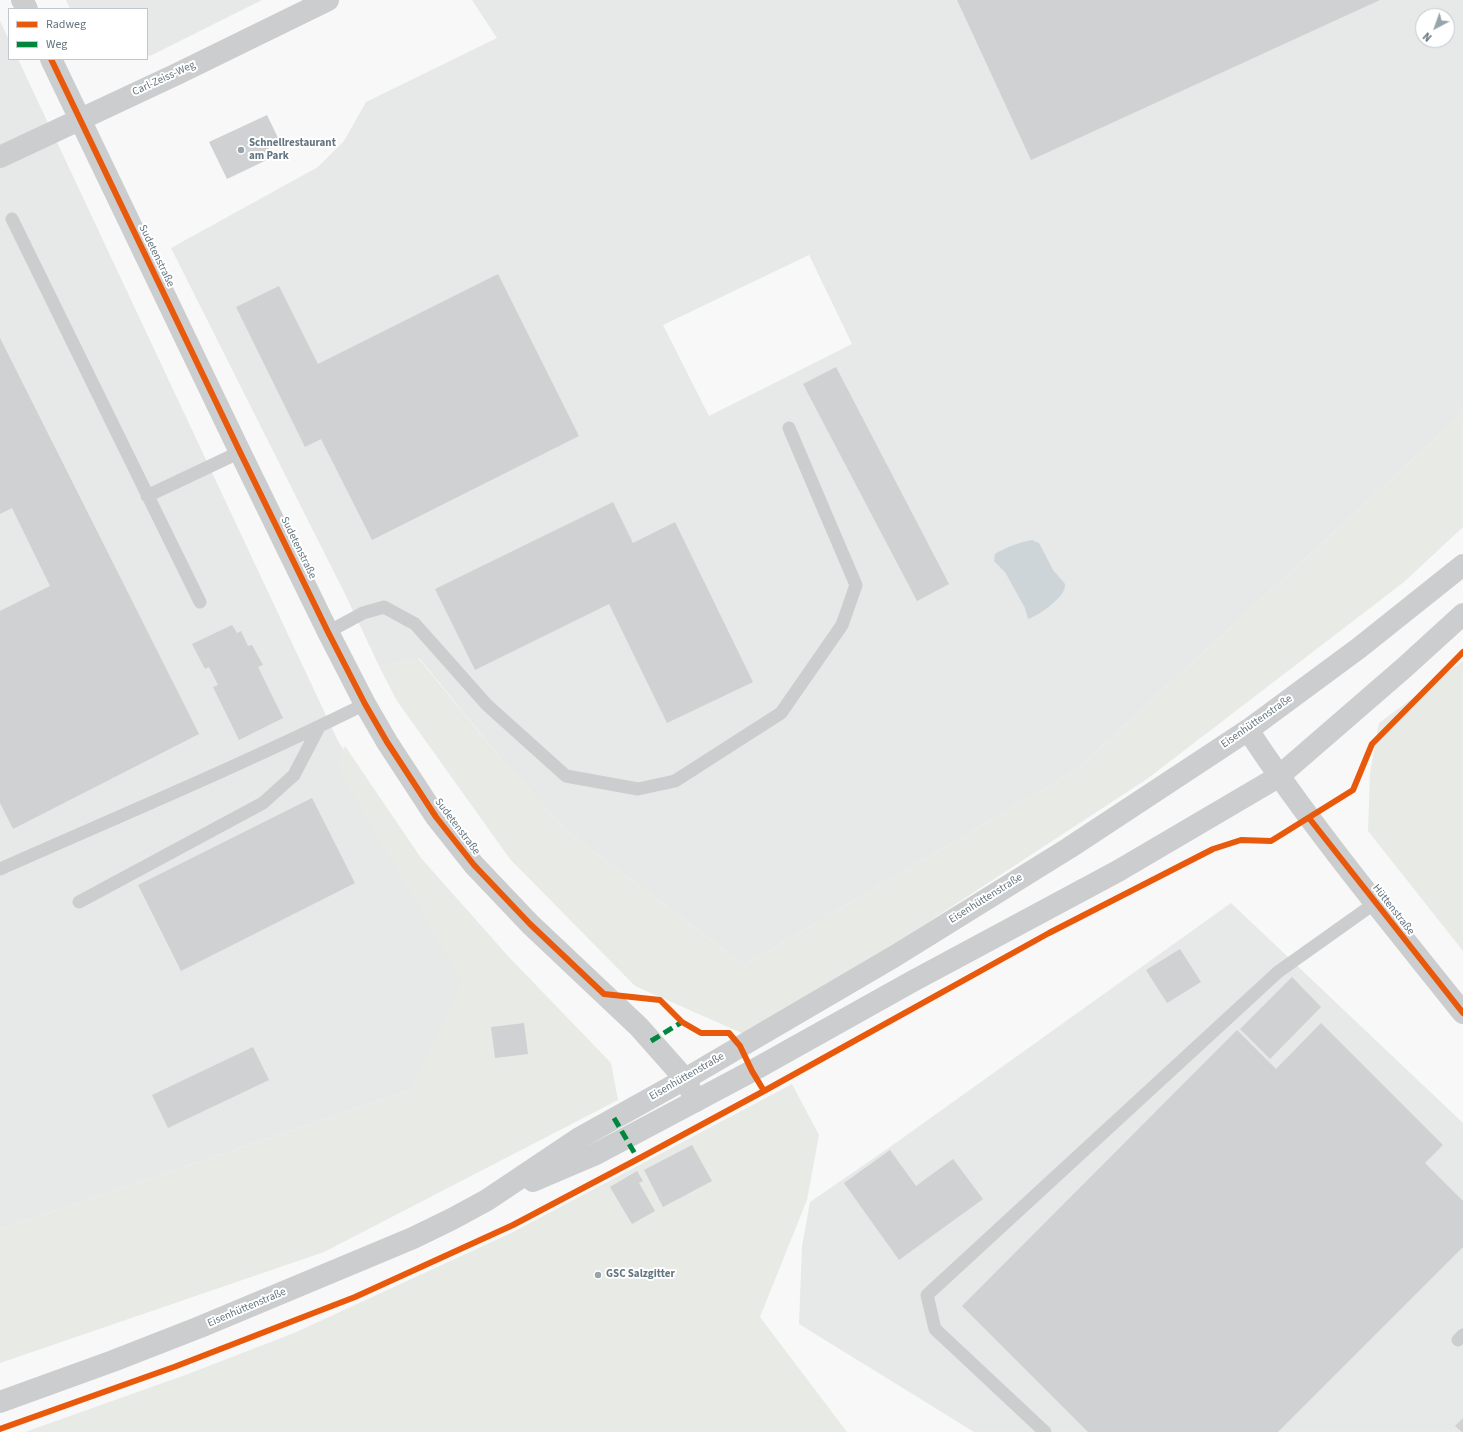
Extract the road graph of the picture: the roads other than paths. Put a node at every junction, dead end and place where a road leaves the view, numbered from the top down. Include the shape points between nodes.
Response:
1 (328, 0) edge
2 (50, 60) edge
3 (79, 119) junction
4 (0, 157) edge
5 (12, 219) dead end
6 (789, 428) dead end
7 (240, 452) junction
8 (147, 496) junction
9 (1463, 565) edge
10 (200, 602) dead end
11 (1463, 614) edge
12 (328, 632) junction
13 (366, 704) junction
14 (319, 727) junction
15 (1248, 730) junction
16 (1278, 777) junction
17 (0, 869) edge
18 (79, 902) dead end
19 (1375, 903) junction
20 (1463, 1013) edge
21 (684, 1079) junction
22 (696, 1100) junction
23 (487, 1200) junction
24 (0, 1402) edge
25 (1045, 1432) edge

1 - 3 street, Carl-Zeiss-Weg
2 - 3 street, Sudetenstraße
3 - 4 street, Carl-Zeiss-Weg
3 - 7 street, Sudetenstraße
5 - 8 lane
6 - 12 lane via 856,585 842,625 781,713 675,781 638,789 566,776 487,705 415,624 384,607 362,613
7 - 8 lane
7 - 12 street, Sudetenstraße
8 - 10 lane
9 - 15 street, Eisenhüttenstraße via 1359,648
11 - 16 street, Eisenhüttenstraße
12 - 13 street, Sudetenstraße
13 - 14 lane
13 - 21 street, Sudetenstraße via 410,779 474,865 530,924 639,1027
14 - 17 lane
14 - 18 lane via 294,775 263,803
15 - 16 street, Hüttenstraße
15 - 21 street, Eisenhüttenstraße via 1069,848 895,956
16 - 19 street, Hüttenstraße
16 - 22 street, Eisenhüttenstraße via 1118,871
19 - 20 street, Hüttenstraße
19 - 25 lane via 1278,972 927,1295 935,1329
21 - 22 street, Sudetenstraße
21 - 23 street, Eisenhüttenstraße via 581,1137
22 - 23 street, Eisenhüttenstraße via 594,1155
23 - 24 street, Eisenhüttenstraße via 413,1238 221,1318

